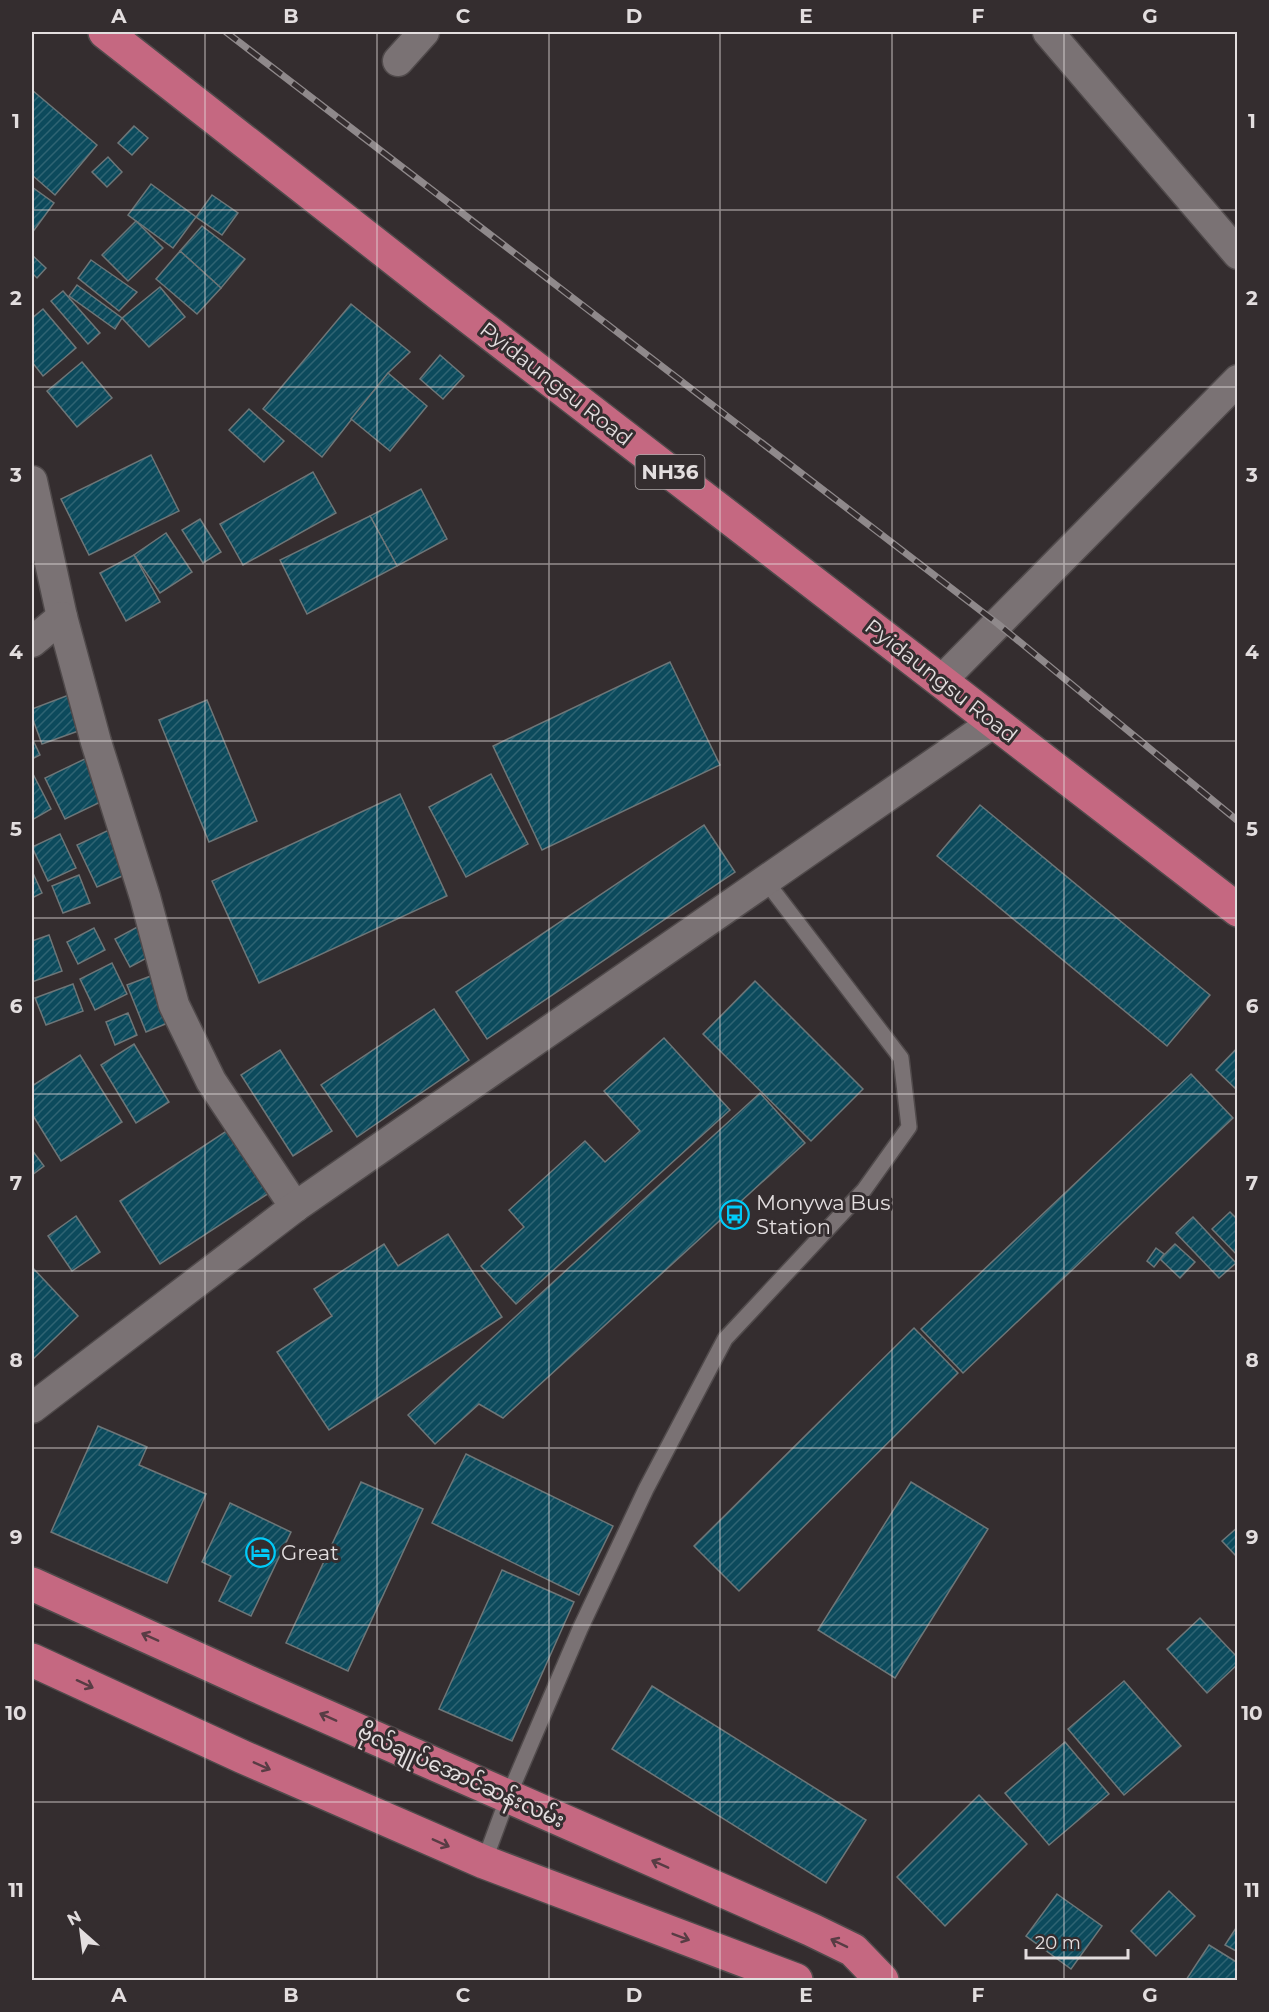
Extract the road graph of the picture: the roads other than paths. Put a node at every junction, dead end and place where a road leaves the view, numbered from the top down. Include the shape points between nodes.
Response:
1 (105, 32) edge
2 (424, 32) edge
3 (1047, 32) edge
4 (398, 61) dead end
5 (1238, 254) edge
6 (1238, 380) edge
7 (32, 481) edge
8 (62, 617) junction
9 (32, 642) edge
10 (941, 681) junction
11 (994, 722) junction
12 (765, 880) junction
13 (1238, 910) edge
14 (295, 1207) junction
15 (32, 1408) edge
16 (32, 1584) edge
17 (32, 1660) edge
18 (508, 1797) junction
19 (484, 1862) junction
20 (795, 1980) edge
21 (882, 1980) edge

1 - 10 highway, Pyidaungsu Road / NH36
2 - 4 street
3 - 5 street
6 - 10 street
7 - 8 street
8 - 9 street
8 - 14 street via 174,1005 211,1081
10 - 11 highway, Pyidaungsu Road / NH36
11 - 12 street
11 - 13 highway, Pyidaungsu Road / NH36
12 - 14 street
12 - 18 lane via 901,1058 909,1127 864,1191 725,1339 646,1489
14 - 15 street
18 -> 16 highway, ဗိုလ်ချုပ်အောင်ဆန်းလမ်း
17 -> 19 highway
18 - 19 lane
21 -> 18 highway, ဗိုလ်ချုပ်အောင်ဆန်းလမ်း via 853,1950
19 -> 20 highway

